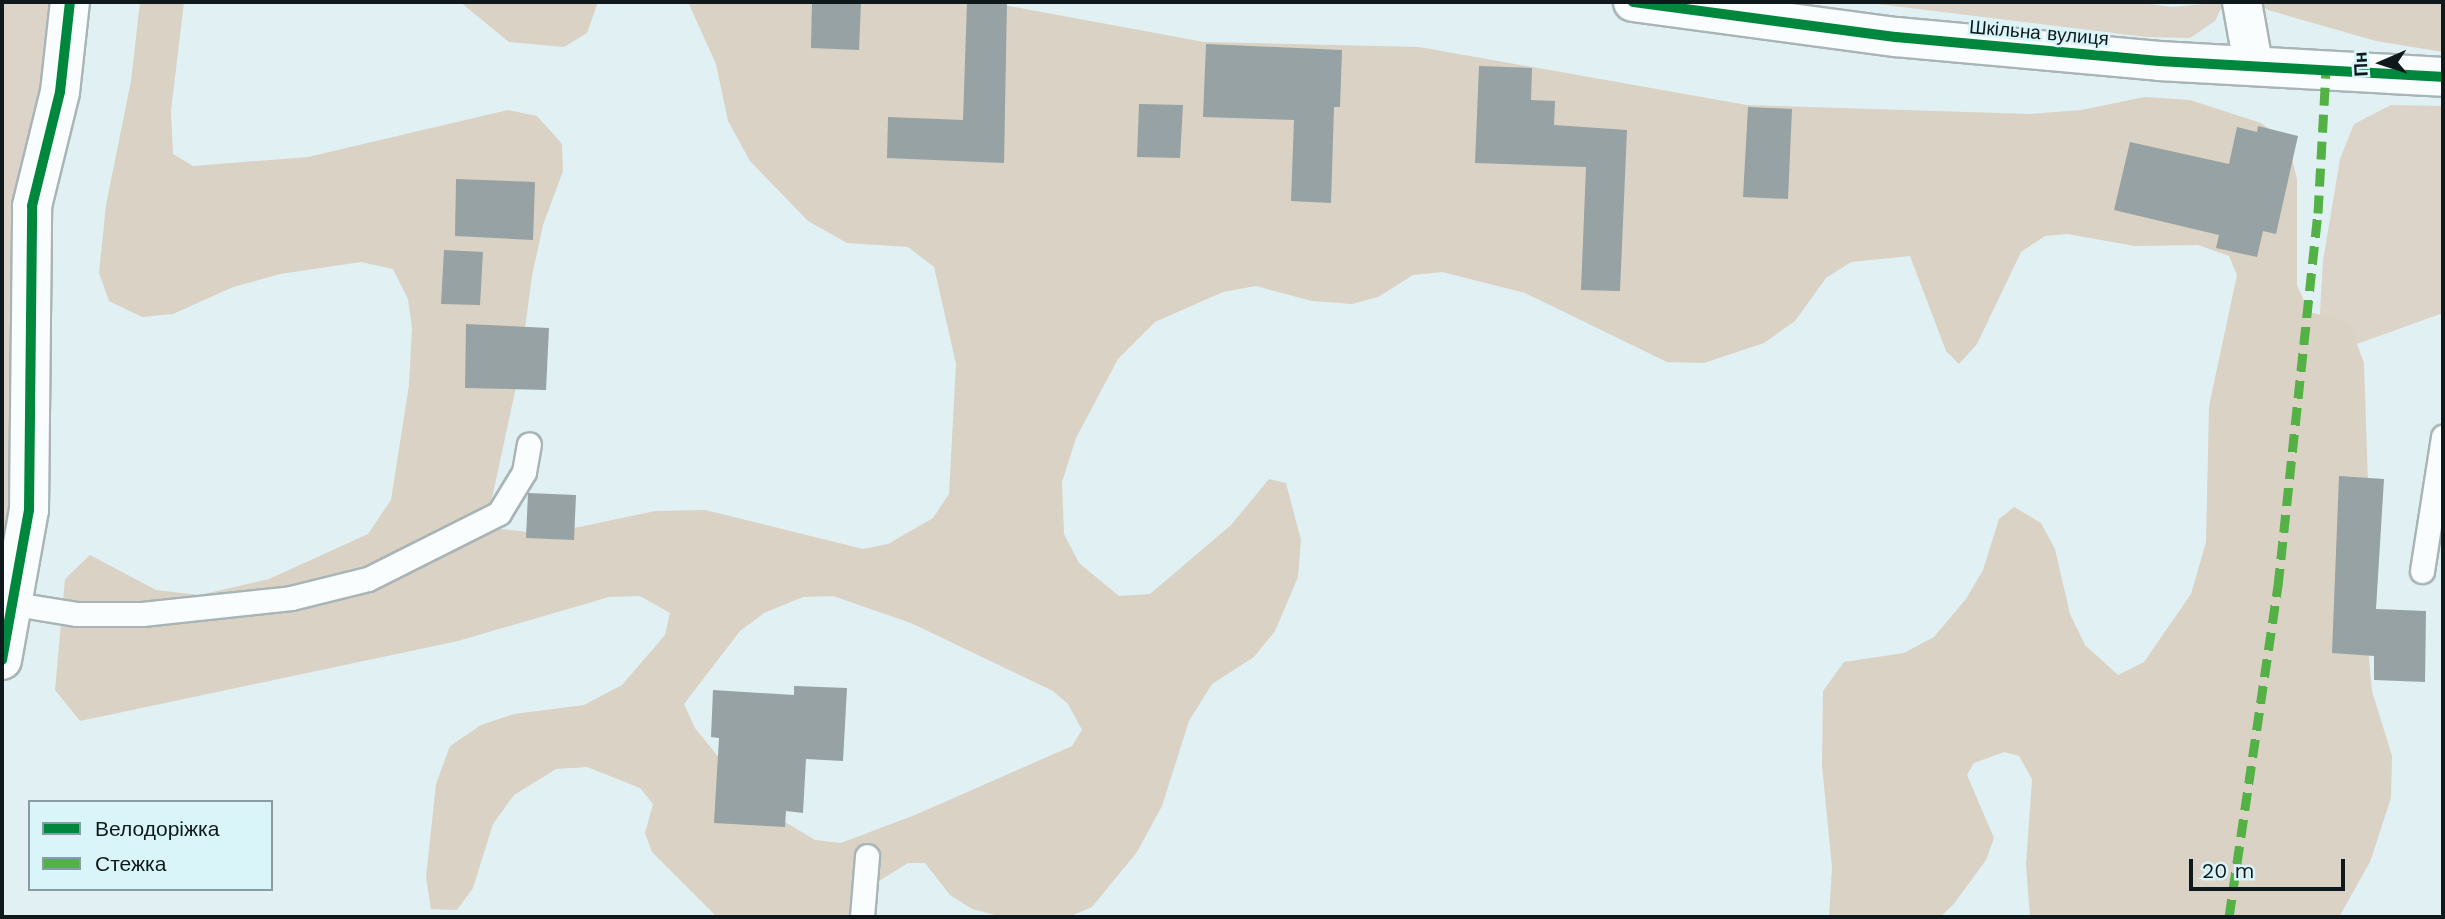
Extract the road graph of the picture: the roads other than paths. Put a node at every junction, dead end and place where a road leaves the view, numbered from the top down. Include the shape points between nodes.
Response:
1 (70, 2) edge
2 (1633, 2) edge
3 (2242, 2) edge
4 (2253, 64) junction
5 (2443, 77) edge
6 (2443, 437) edge
7 (529, 444) dead end
8 (2421, 571) dead end
9 (15, 604) junction
10 (2, 660) edge
11 (867, 856) dead end
12 (862, 917) edge

1 - 9 street via 61,92 32,206 29,510
2 - 4 street, Шкільна вулиця via 1896,37 2158,61
3 - 4 street
4 - 5 street, Шкільна вулиця
6 - 8 lane
7 - 9 lane via 524,472 499,513 368,579 291,598 142,614 77,614
9 - 10 street
11 - 12 lane

